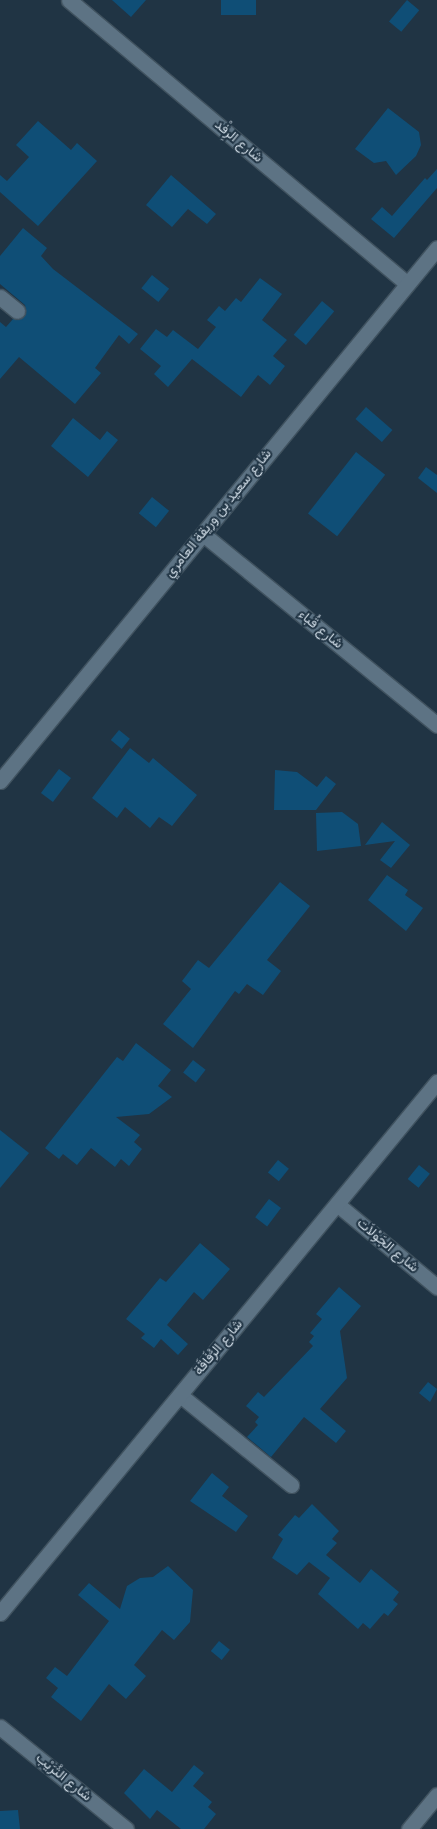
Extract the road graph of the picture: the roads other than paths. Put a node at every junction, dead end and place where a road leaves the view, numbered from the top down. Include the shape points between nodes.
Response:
1 (69, 0) edge
2 (437, 248) edge
3 (407, 284) junction
4 (0, 297) edge
5 (17, 311) dead end
6 (203, 534) junction
7 (437, 726) edge
8 (0, 780) edge
9 (437, 1082) edge
10 (337, 1204) junction
11 (437, 1287) edge
12 (180, 1395) junction
13 (291, 1485) dead end
14 (0, 1613) edge
15 (0, 1727) edge
16 (437, 1795) edge
17 (126, 1829) edge
18 (409, 1829) edge

1 - 3 street, شارع الرِفْد
2 - 3 street, شارع سعيد بن وريقة العامري
3 - 6 street, شارع سعيد بن وريقة العامري
4 - 5 street
6 - 7 street, شارع قُباء
6 - 8 street, شارع سعيد بن وريقة العامري
9 - 10 street, شارع الرُّفَاقَة
10 - 11 street, شارع الجَوْلاَت
10 - 12 street, شارع الرُّفَاقَة
12 - 13 street
12 - 14 street, شارع الرُّفَاقَة
15 - 17 street, شارع الثُرَيْب
16 - 18 street

